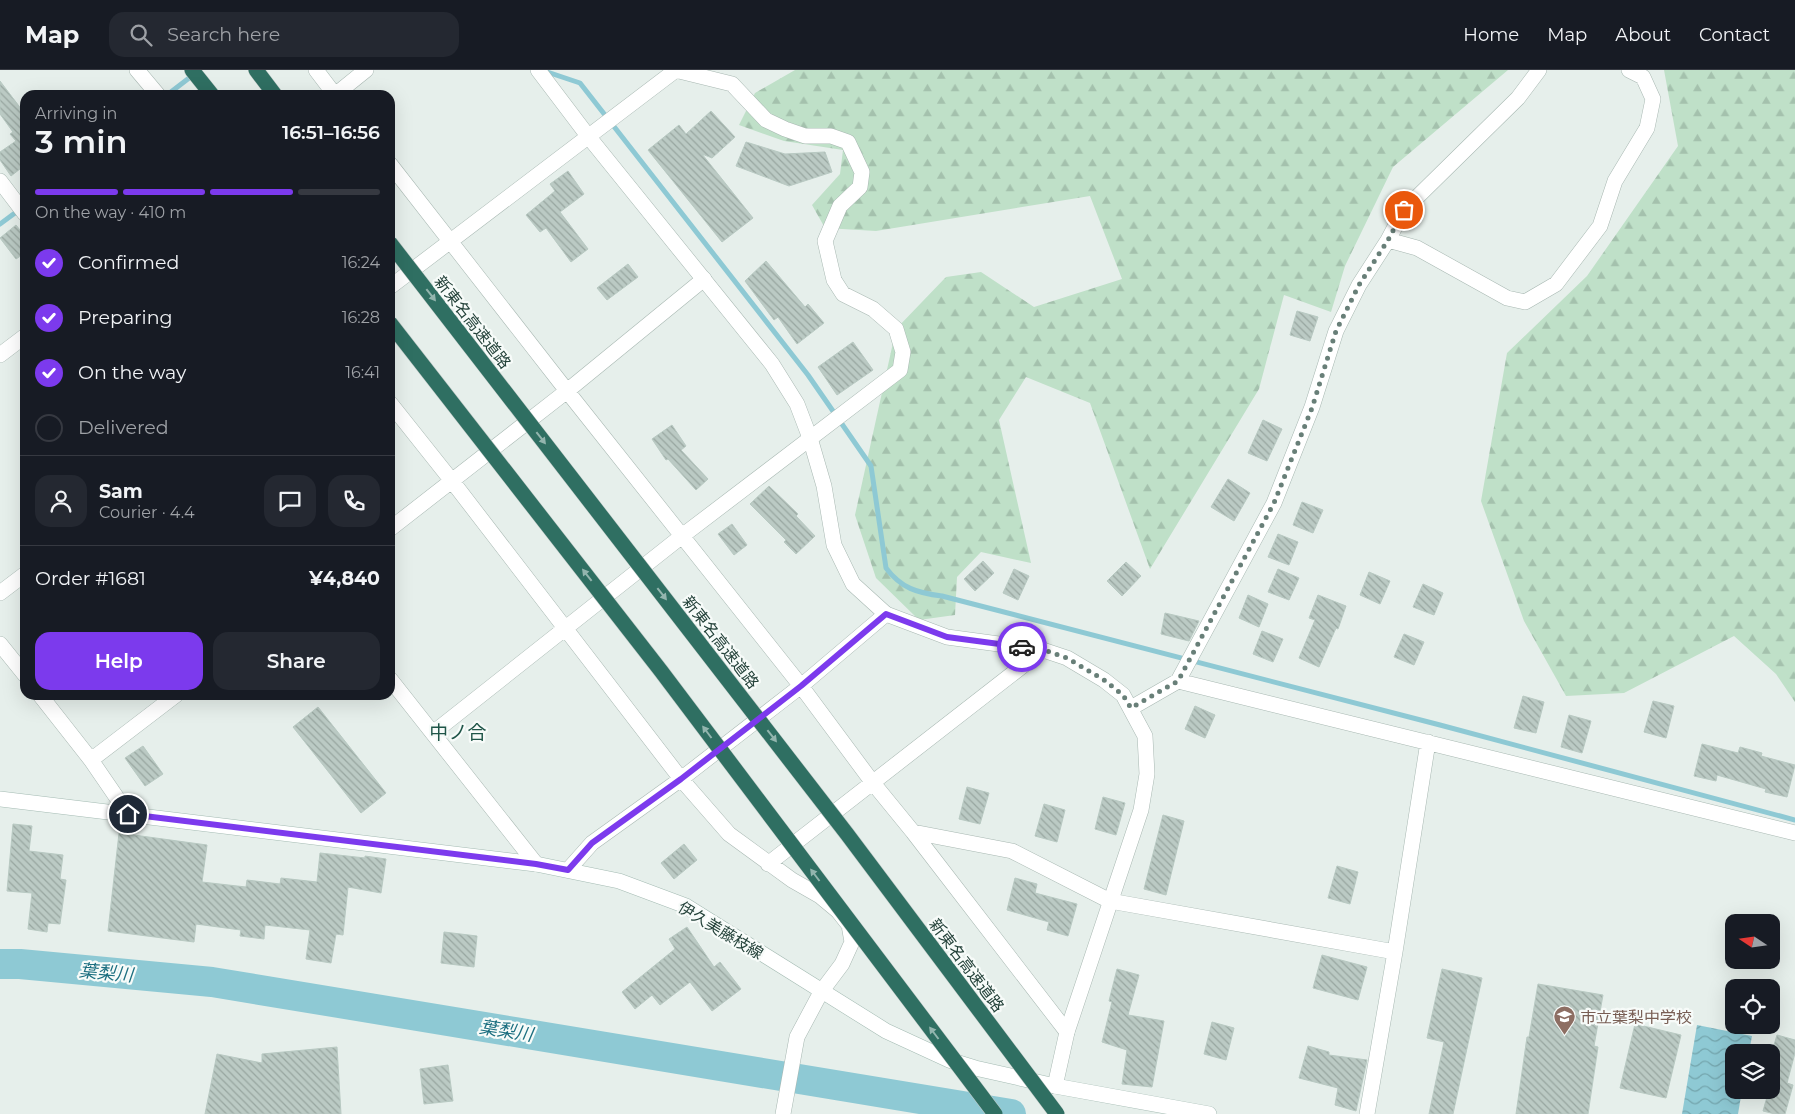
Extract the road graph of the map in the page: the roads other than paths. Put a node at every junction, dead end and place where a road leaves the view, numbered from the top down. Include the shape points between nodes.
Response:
1 (137, 70) edge
2 (192, 70) edge
3 (256, 70) edge
4 (316, 70) edge
5 (366, 70) edge
6 (538, 70) edge
7 (676, 70) edge
8 (1539, 70) edge
9 (1629, 70) edge
10 (154, 90) edge
11 (208, 90) edge
12 (272, 90) edge
13 (331, 90) edge
14 (341, 90) edge
15 (588, 136) junction
16 (395, 170) edge
17 (0, 182) edge
18 (20, 208) edge
19 (450, 240) junction
20 (1388, 240) junction
21 (395, 249) edge
22 (704, 279) junction
23 (395, 284) edge
24 (395, 329) edge
25 (20, 340) edge
26 (0, 355) edge
27 (567, 391) junction
28 (395, 409) edge
29 (810, 438) junction
30 (452, 481) junction
31 (395, 525) edge
32 (682, 536) junction
33 (20, 578) edge
34 (0, 594) edge
35 (886, 614) junction
36 (565, 629) junction
37 (0, 644) edge
38 (1044, 650) junction
39 (20, 669) edge
40 (1178, 681) junction
41 (395, 685) edge
42 (801, 686) junction
43 (44, 700) edge
44 (170, 700) edge
45 (1131, 708) junction
46 (433, 733) junction
47 (1428, 742) junction
48 (92, 760) junction
49 (681, 779) junction
50 (873, 783) junction
51 (0, 799) edge
52 (128, 814) junction
53 (913, 832) junction
54 (1795, 833) edge
55 (536, 864) junction
56 (768, 864) junction
57 (568, 870) junction
58 (1110, 901) junction
59 (1395, 952) junction
60 (821, 992) junction
61 (1067, 1032) junction
62 (1054, 1086) junction
63 (783, 1114) edge
64 (995, 1114) edge
65 (1057, 1114) edge
66 (1209, 1114) edge
67 (1367, 1114) edge

1 - 10 street
2 - 11 highway
3 - 12 highway
4 - 13 street
5 - 14 street
6 - 15 street
7 - 15 street
7 - 29 street via 732,84 766,120 785,129 805,136 831,136 848,142 862,172 860,187 840,206 825,241 834,280 843,294 873,309 896,329 903,352 900,370
8 - 20 street via 1518,98 1404,210
9 - 20 street via 1643,78 1653,100 1647,128 1615,181 1600,226 1556,284 1526,302 1507,298 1417,248
15 - 19 street
15 - 22 street
16 - 19 street
17 - 18 street
19 - 23 street
19 - 27 street
20 - 40 street via 1359,285 1336,331 1312,408 1274,503
21 -> 65 highway, 新東名高速道路, bridge via 847,834
22 - 27 street
22 - 29 street via 772,364 797,404
64 -> 24 highway, bridge via 661,671
25 - 26 street
27 - 30 street
27 - 32 street
28 - 30 street
29 - 32 street
29 - 35 street via 824,486 834,545 853,584
30 - 31 street
30 - 36 street
32 - 36 street
32 - 42 street
33 - 34 street
35 - 38 street via 947,637
35 - 42 street
36 - 46 street
36 - 49 street
37 - 39 street
38 - 45 street via 1067,658 1104,680 1123,695
38 - 50 street
40 - 45 street
40 - 47 street
41 - 46 street
42 - 49 street
42 - 50 street
43 - 48 street
44 - 48 street
45 - 58 street via 1145,736 1148,774 1141,810
46 - 55 street
47 - 54 street
47 - 59 street
48 - 52 street
49 - 56 street via 729,834
49 - 57 street via 592,843
50 - 53 street
50 - 56 street
51 - 52 street, 伊久美藤枝線
52 - 55 street, 伊久美藤枝線
53 - 58 street via 1012,851
53 - 61 street
55 - 57 street, 伊久美藤枝線
56 - 60 street via 820,896 849,925 852,942 842,964
57 - 60 street, 伊久美藤枝線 via 619,881 686,906
58 - 59 street
58 - 61 street
59 - 67 street
60 - 62 street, 伊久美藤枝線 via 886,1031 949,1060
60 - 63 street via 797,1037
61 - 62 street
62 - 66 street, 伊久美藤枝線

